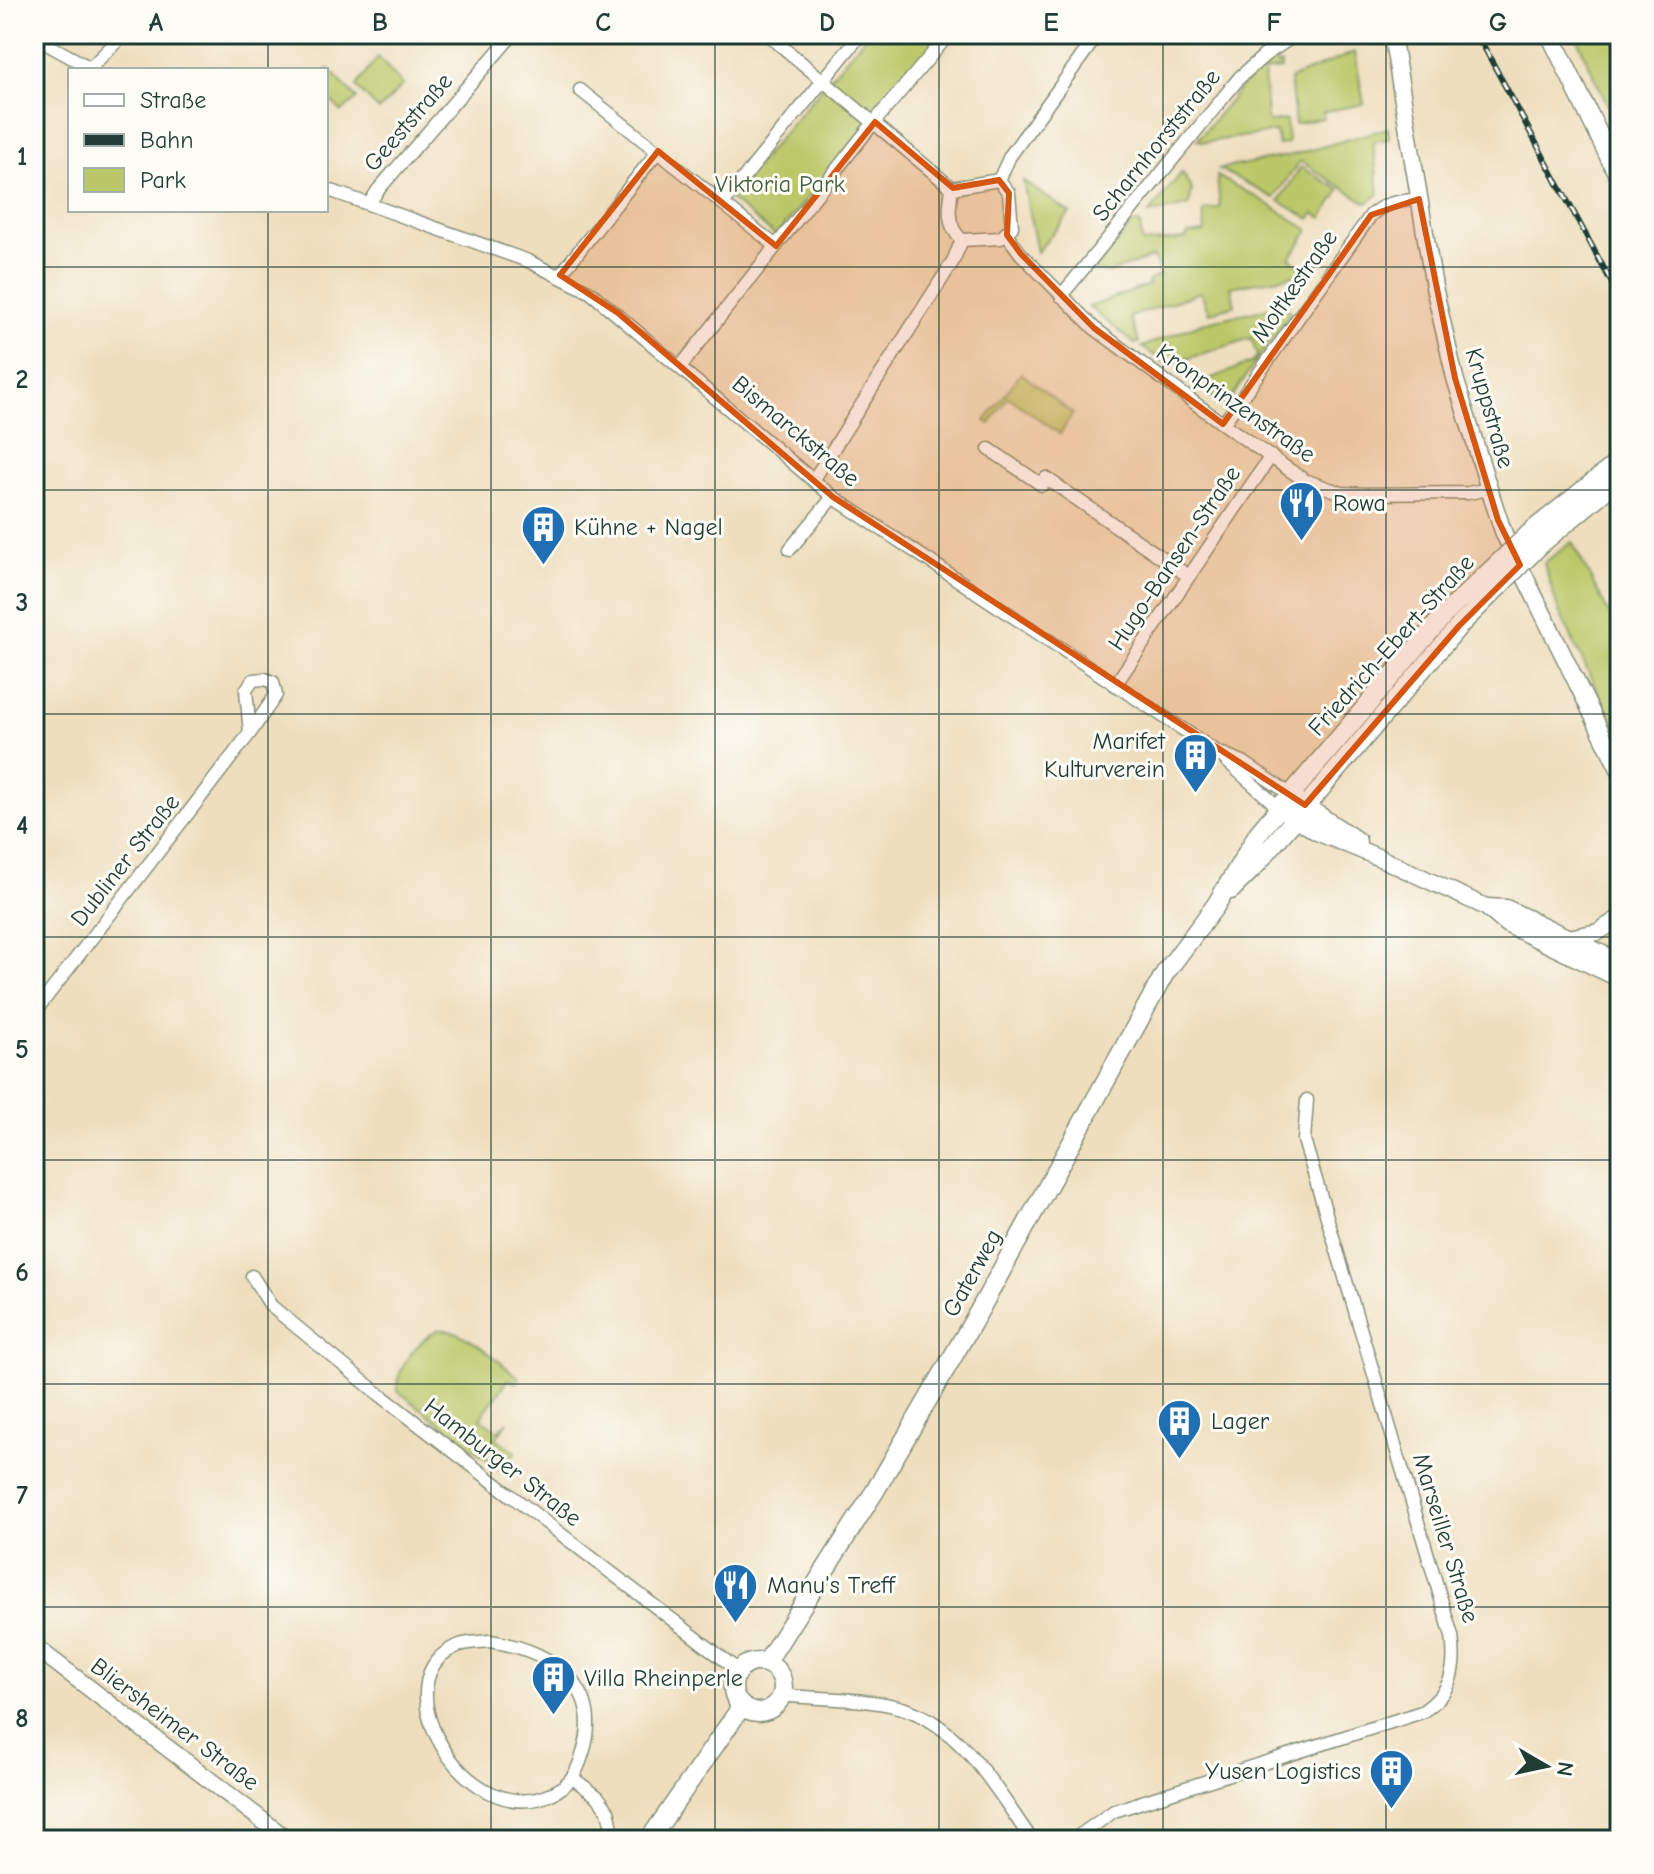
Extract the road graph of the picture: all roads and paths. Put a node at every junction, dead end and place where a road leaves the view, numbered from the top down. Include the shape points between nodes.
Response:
1 (124, 34) edge
2 (513, 34) edge
3 (767, 34) edge
4 (861, 34) edge
5 (949, 34) edge
6 (1098, 34) edge
7 (1297, 34) edge
8 (1392, 34) edge
9 (1550, 34) edge
10 (34, 37) edge
11 (90, 68) edge
12 (93, 68) edge
13 (823, 78) junction
14 (580, 90) dead end
15 (875, 122) junction
16 (658, 151) junction
17 (1620, 179) edge
18 (999, 180) junction
19 (952, 188) junction
20 (328, 190) edge
21 (1419, 199) junction
22 (724, 202) junction
23 (369, 204) junction
24 (1007, 235) junction
25 (962, 240) junction
26 (776, 246) junction
27 (560, 275) junction
28 (1061, 296) junction
29 (681, 366) junction
30 (1223, 424) junction
31 (989, 449) dead end
32 (1271, 456) junction
33 (1620, 461) edge
34 (1620, 478) edge
35 (814, 479) junction
36 (1489, 489) junction
37 (833, 497) junction
38 (790, 549) dead end
39 (1187, 575) junction
40 (1451, 620) junction
41 (1115, 685) junction
42 (250, 733) dead end
43 (1620, 771) edge
44 (1292, 806) junction
45 (1486, 907) junction
46 (1620, 918) edge
47 (1573, 937) junction
48 (1620, 962) edge
49 (1620, 979) edge
50 (34, 1013) edge
51 (1307, 1100) dead end
52 (252, 1276) dead end
53 (34, 1646) edge
54 (766, 1663) junction
55 (739, 1671) junction
56 (782, 1695) junction
57 (742, 1706) junction
58 (574, 1779) junction
59 (288, 1840) edge
60 (615, 1840) edge
61 (649, 1840) edge
62 (1032, 1840) edge
63 (1073, 1840) edge

1 - 12 street
2 - 23 street, Geeststraße
3 - 13 street
4 - 13 street
5 - 15 street
6 - 18 street via 1010,156
7 - 28 street, Scharnhorststraße via 1240,77
8 - 21 street, Kruppstraße
9 - 17 main road
10 - 11 street
13 - 15 street
13 - 22 street
14 - 16 street
15 - 19 street
15 - 26 street
16 - 22 street
16 - 27 street
18 - 19 street
18 - 24 street via 1009,193 1012,227
19 - 25 street via 950,218 953,233
20 - 23 street, Bismarckstraße
21 - 30 street, Moltkestraße via 1379,207 1371,215
21 - 36 street, Kruppstraße via 1443,333
22 - 26 street
23 - 27 street, Bismarckstraße
24 - 25 street
24 - 28 street, Kronprinzenstraße
25 - 35 street
26 - 29 street
27 - 29 street, Bismarckstraße via 590,292
28 - 30 street, Kronprinzenstraße via 1094,328
29 - 35 street, Bismarckstraße
30 - 32 street, Kronprinzenstraße
31 - 39 street via 1042,485 1046,478
32 - 36 street, Kronprinzenstraße via 1304,480 1342,493
32 - 39 street, Hugo-Bansen-Straße
33 - 40 main road, Friedrich-Ebert-Straße, bridge via 1532,531
34 - 40 main road, Friedrich-Ebert-Straße, bridge
35 - 37 street, Bismarckstraße
36 - 43 street, Kruppstraße via 1504,534
37 - 38 street
37 - 41 street, Bismarckstraße
39 - 41 street, Hugo-Bansen-Straße
40 - 44 main road, Friedrich-Ebert-Straße
41 - 44 street, Bismarckstraße via 1217,752 1243,762
42 - 50 street, Dubliner Straße
44 - 45 street, Bismarckstraße via 1380,858
44 - 54 main road, Gaterweg via 1245,853 1216,905 1165,973 978,1313
45 - 47 street, Bismarckstraße via 1506,908
45 - 49 street, Bismarckstraße via 1506,924
46 - 47 street via 1598,932
47 - 48 street, Bismarckstraße
51 - 63 street, Marseiller Straße via 1304,1140 1452,1636 1450,1684 1422,1712 1114,1811
52 - 55 street, Hamburger Straße via 271,1306 340,1363
53 - 59 street, Bliersheimer Straße
54 - 55 main road via 746,1664
54 - 56 main road via 781,1675
55 - 57 main road via 733,1689
56 - 57 main road via 768,1710
56 - 62 street via 874,1703 928,1719 956,1740
57 - 61 main road
58 - 58 street via 550,1795 530,1799 506,1798 473,1782 454,1764 429,1718 427,1683 443,1655 460,1645 515,1645 540,1654 570,1677 584,1699 587,1722
58 - 60 street via 608,1811

